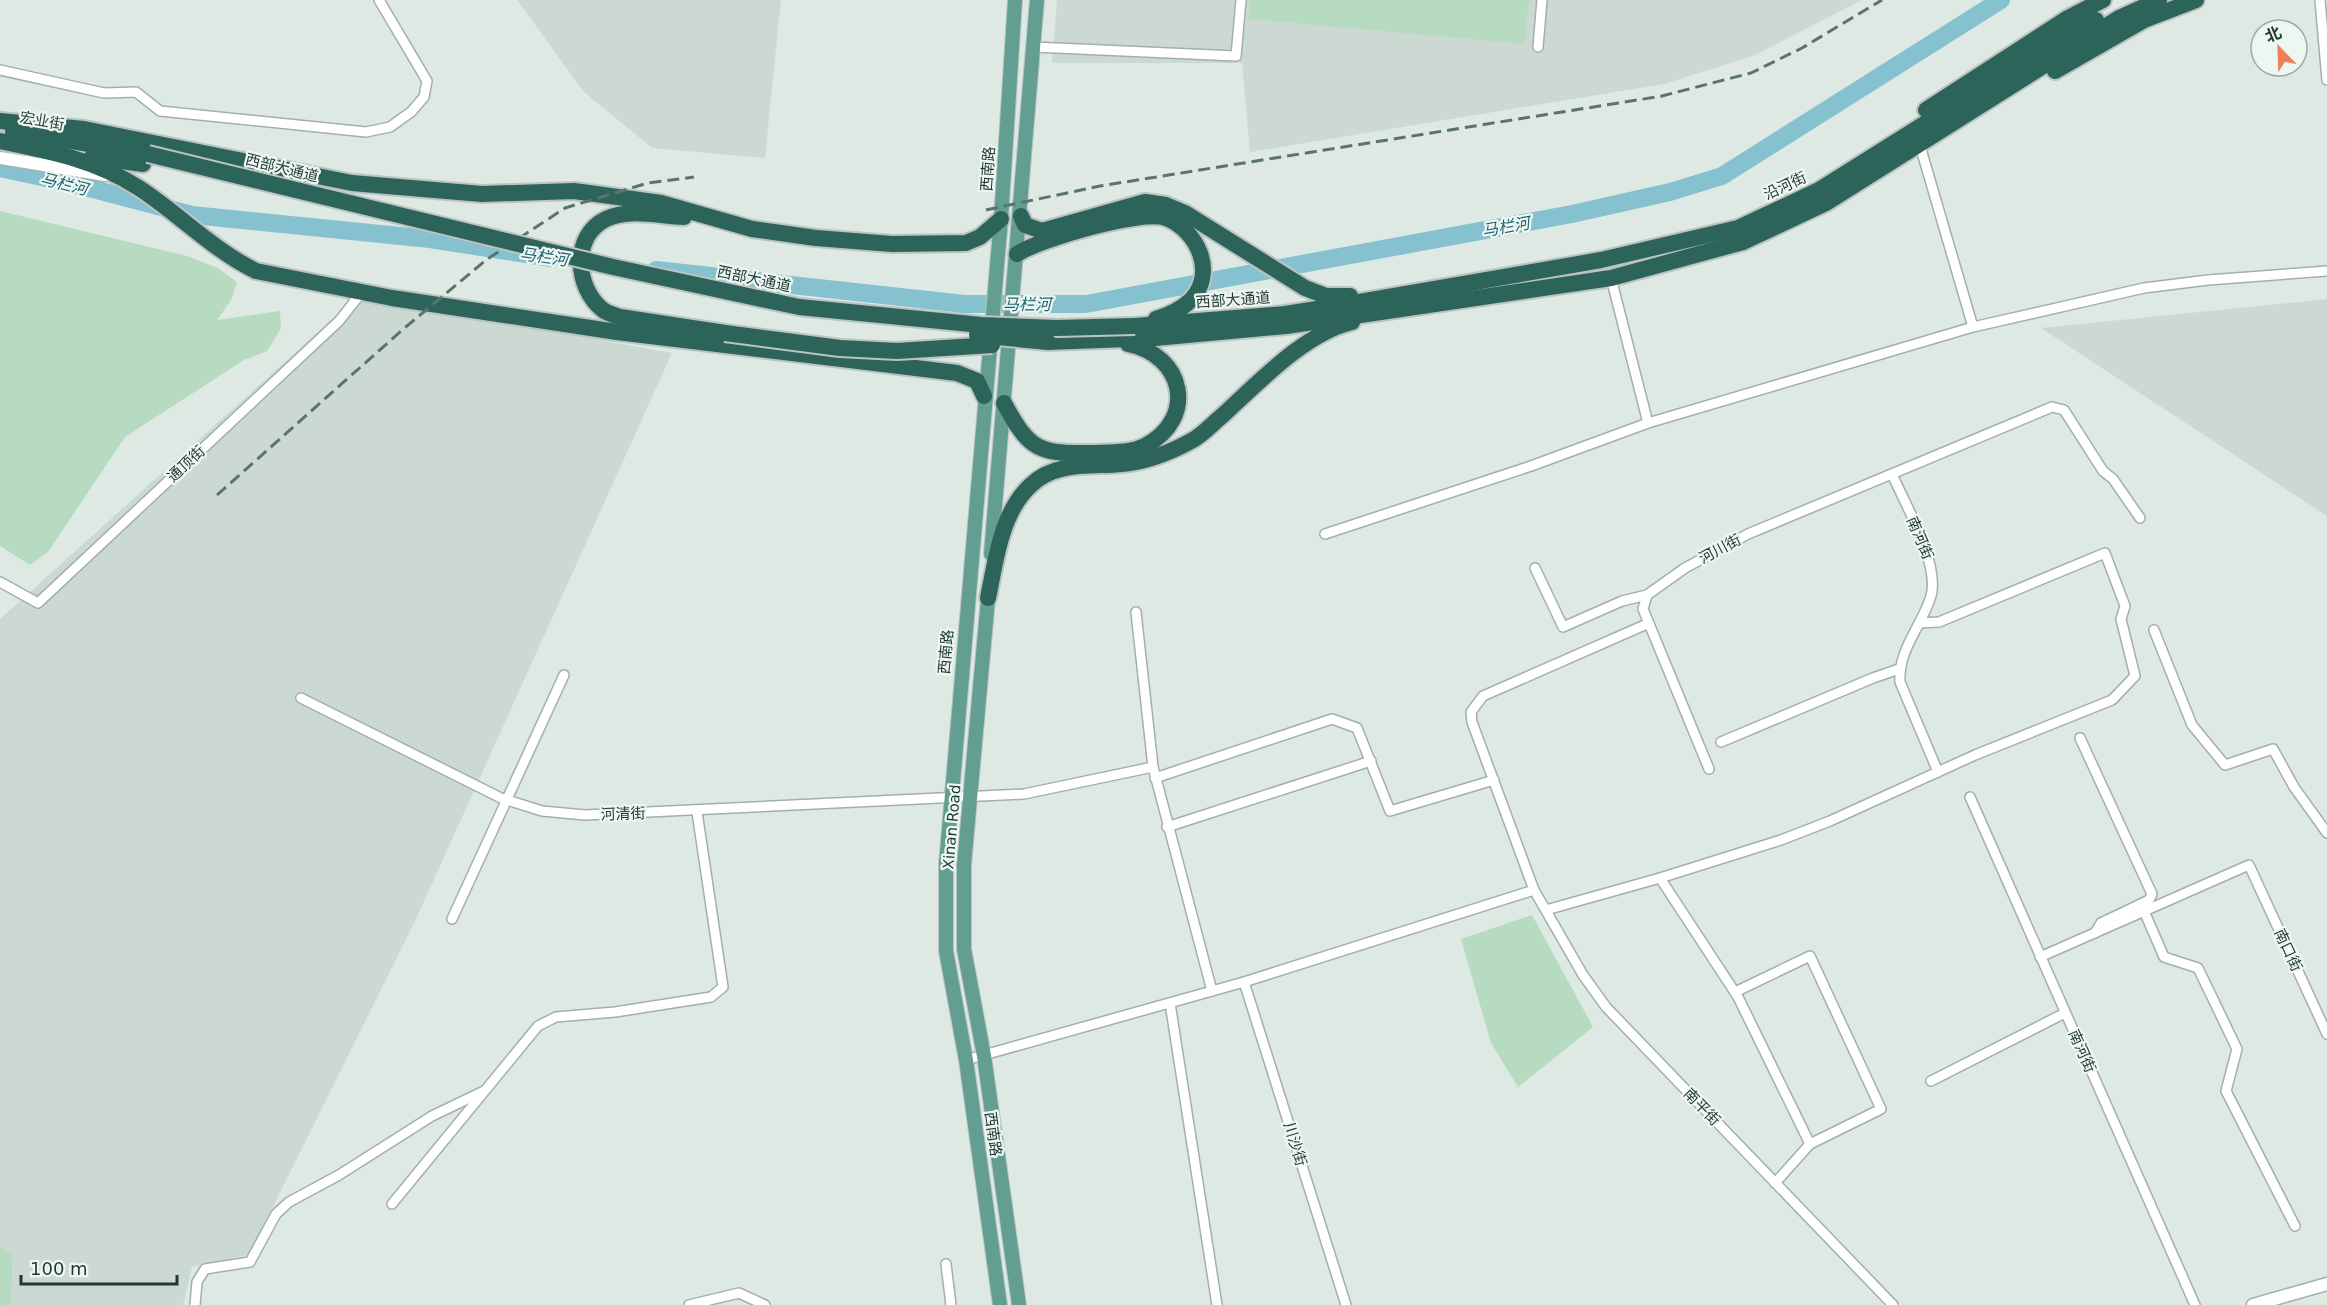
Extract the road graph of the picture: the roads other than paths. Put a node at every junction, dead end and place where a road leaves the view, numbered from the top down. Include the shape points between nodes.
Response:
1 (380, 0) edge
2 (1015, 0) edge
3 (1037, 0) edge
4 (1241, 0) edge
5 (1542, 0) edge
6 (2103, 0) edge
7 (2137, 0) edge
8 (2159, 0) edge
9 (2196, 0) edge
10 (2320, 0) edge
11 (1034, 47) junction
12 (1538, 47) dead end
13 (2043, 58) junction
14 (0, 70) edge
15 (2327, 80) edge
16 (1, 121) edge
17 (0, 141) edge
18 (1921, 149) junction
19 (64, 154) junction
20 (0, 155) edge
21 (147, 159) junction
22 (122, 178) junction
23 (1841, 194) junction
24 (1021, 216) junction
25 (715, 218) junction
26 (1001, 219) junction
27 (1738, 228) junction
28 (1017, 257) junction
29 (2327, 271) edge
30 (1514, 275) joint
31 (1611, 278) junction
32 (1451, 287) junction
33 (362, 292) junction
34 (1472, 299) junction
35 (1135, 326) junction
36 (1973, 327) junction
37 (1098, 340) junction
38 (1048, 342) junction
39 (984, 396) junction
40 (1004, 403) junction
41 (1648, 423) junction
42 (1892, 474) junction
43 (2140, 518) dead end
44 (1325, 534) dead end
45 (1535, 567) dead end
46 (0, 582) edge
47 (1647, 595) junction
48 (988, 598) junction
49 (1136, 612) dead end
50 (1919, 623) junction
51 (1647, 624) junction
52 (2154, 630) dead end
53 (1899, 669) junction
54 (564, 675) dead end
55 (301, 698) dead end
56 (2080, 738) dead end
57 (1721, 742) dead end
58 (1371, 761) junction
59 (1153, 767) junction
60 (1709, 769) dead end
61 (1938, 772) junction
62 (1155, 778) junction
63 (1494, 780) junction
64 (951, 796) junction
65 (971, 796) junction
66 (1970, 797) dead end
67 (506, 800) junction
68 (697, 812) junction
69 (1167, 827) junction
70 (2327, 832) edge
71 (1660, 878) junction
72 (1534, 890) junction
73 (1546, 910) junction
74 (2144, 911) junction
75 (452, 919) dead end
76 (2094, 933) junction
77 (2040, 957) junction
78 (1244, 982) junction
79 (1212, 991) junction
80 (1735, 992) junction
81 (1170, 1003) junction
82 (2066, 1013) junction
83 (2327, 1034) edge
84 (984, 1056) junction
85 (966, 1060) junction
86 (1931, 1081) dead end
87 (487, 1090) junction
88 (1810, 1144) junction
89 (1775, 1183) junction
90 (392, 1204) dead end
91 (2295, 1226) dead end
92 (946, 1264) dead end
93 (2327, 1284) edge
94 (195, 1305) edge
95 (689, 1305) edge
96 (765, 1305) edge
97 (951, 1305) edge
98 (1000, 1305) edge
99 (1019, 1305) edge
100 (1216, 1305) edge
101 (1346, 1305) edge
102 (1893, 1305) edge
103 (2195, 1305) edge
104 (2253, 1305) edge

1 - 14 street via 427,81 424,97 411,112 390,127 366,132 160,111 136,92 104,93
2 - 26 main road, 西南路
3 - 11 main road
4 - 11 street via 1236,57
5 - 12 street
6 - 27 highway via 2068,18
7 - 13 highway
8 - 13 highway
9 - 18 highway via 2144,20
10 - 15 street
11 - 24 main road
13 - 23 highway
13 - 27 highway, 沿河街 via 1819,190
16 - 21 highway, 西部大通道 via 46,138
16 - 25 highway via 84,129 352,183 482,194 574,191 661,203
17 - 19 highway
18 - 23 highway
18 - 36 street
19 - 20 main road
19 - 21 highway, 西部大通道
19 - 22 highway
20 - 22 main road
21 - 35 highway, 西部大通道, bridge via 799,307 981,325
21 - 38 highway, 西部大通道, bridge via 610,278 797,318
22 - 33 highway via 256,271
23 - 31 highway via 1743,242
24 - 28 main road
24 - 32 highway via 1024,225 1042,231 1145,202 1166,205 1305,288 1326,296
25 - 26 highway via 816,238 892,244 966,243
25 - 38 highway, bridge via 629,213 606,219 594,228 581,254 586,288 604,311 620,317 840,348 897,351
26 - 39 main road, 西南路, bridge
27 - 30 highway, 沿河街 via 1601,260
28 - 35 highway via 1040,242 1140,216 1166,218 1189,231 1197,242 1202,272 1192,299 1175,313
28 - 40 main road, Xinan Road, bridge
29 - 36 street via 2144,288
30 - 32 highway, 西部大通道
31 - 34 highway, 西部大通道
31 - 41 street
32 - 35 highway, 西部大通道 via 1285,314
33 - 39 highway via 617,332 957,373 977,381
33 - 46 street, 通顶街 via 339,321 38,603
34 - 37 highway, 西部大通道 via 1286,326
34 - 48 highway via 1342,325 1301,348 1194,440 1166,453 1124,464 1054,470 1034,482 1010,513
36 - 41 street
37 - 38 highway, 西部大通道
37 - 40 highway via 1146,348 1170,371 1177,385 1180,403 1175,418 1144,446 1126,452 1050,453 1034,446 1017,429
39 - 64 main road, 西南路
40 - 48 main road, Xinan Road
41 - 44 street
42 - 43 street, 河川街 via 2052,407 2064,410 2103,471
42 - 47 street, 河川街 via 1748,534 1685,567
42 - 50 street, 南河街 via 1932,567 1932,594
45 - 47 street via 1563,627 1622,601
47 - 51 street via 1643,609
48 - 65 main road, Xinan Road
49 - 59 street
50 - 53 street, 南河街
50 - 61 street via 1939,622 2105,553 2125,606 2121,619 2135,676 2112,700
51 - 60 street
51 - 63 street via 1482,696 1471,712 1472,722
52 - 70 street via 2192,725 2225,765 2273,749 2294,787
53 - 57 street
53 - 61 street via 1900,682
54 - 67 street
55 - 67 street, 河清街
56 - 76 street via 2152,894 2149,900 2101,923
58 - 62 street via 1357,728 1332,719
58 - 63 street via 1390,811
58 - 69 street
59 - 62 street
59 - 65 street, 河清街 via 1023,794
61 - 71 street via 1791,836
62 - 69 street
63 - 72 street
64 - 65 street, 河清街
64 - 68 street, 河清街
64 - 85 main road, 西南路 via 946,951
65 - 84 main road, Xinan Road via 964,865 964,949
66 - 77 street, 南河街
67 - 68 street, 河清街 via 542,811 585,815
67 - 75 street
68 - 87 street via 723,987 711,997 556,1017 538,1026
69 - 79 street
71 - 73 street
71 - 80 street
72 - 73 street, 南平街
72 - 78 street
73 - 89 street, 南平街 via 1606,1007
74 - 76 street
74 - 83 street, 南口街 via 2249,866
74 - 91 street via 2164,957 2198,968 2237,1050 2226,1091
76 - 77 street
77 - 82 street, 南河街
78 - 79 street
78 - 101 street, 川沙街
79 - 81 street
80 - 88 street
80 - 88 street via 1810,956 1881,1109
81 - 84 street
81 - 100 street
82 - 86 street
82 - 103 street, 南河街
84 - 85 street
84 - 99 main road, Xinan Road
85 - 98 main road, 西南路
87 - 90 street
87 - 94 street via 432,1116 290,1203 276,1214 250,1262 205,1269 197,1282
88 - 89 street
89 - 102 street, 南平街
92 - 97 street
93 - 104 main road
95 - 96 street via 739,1293

